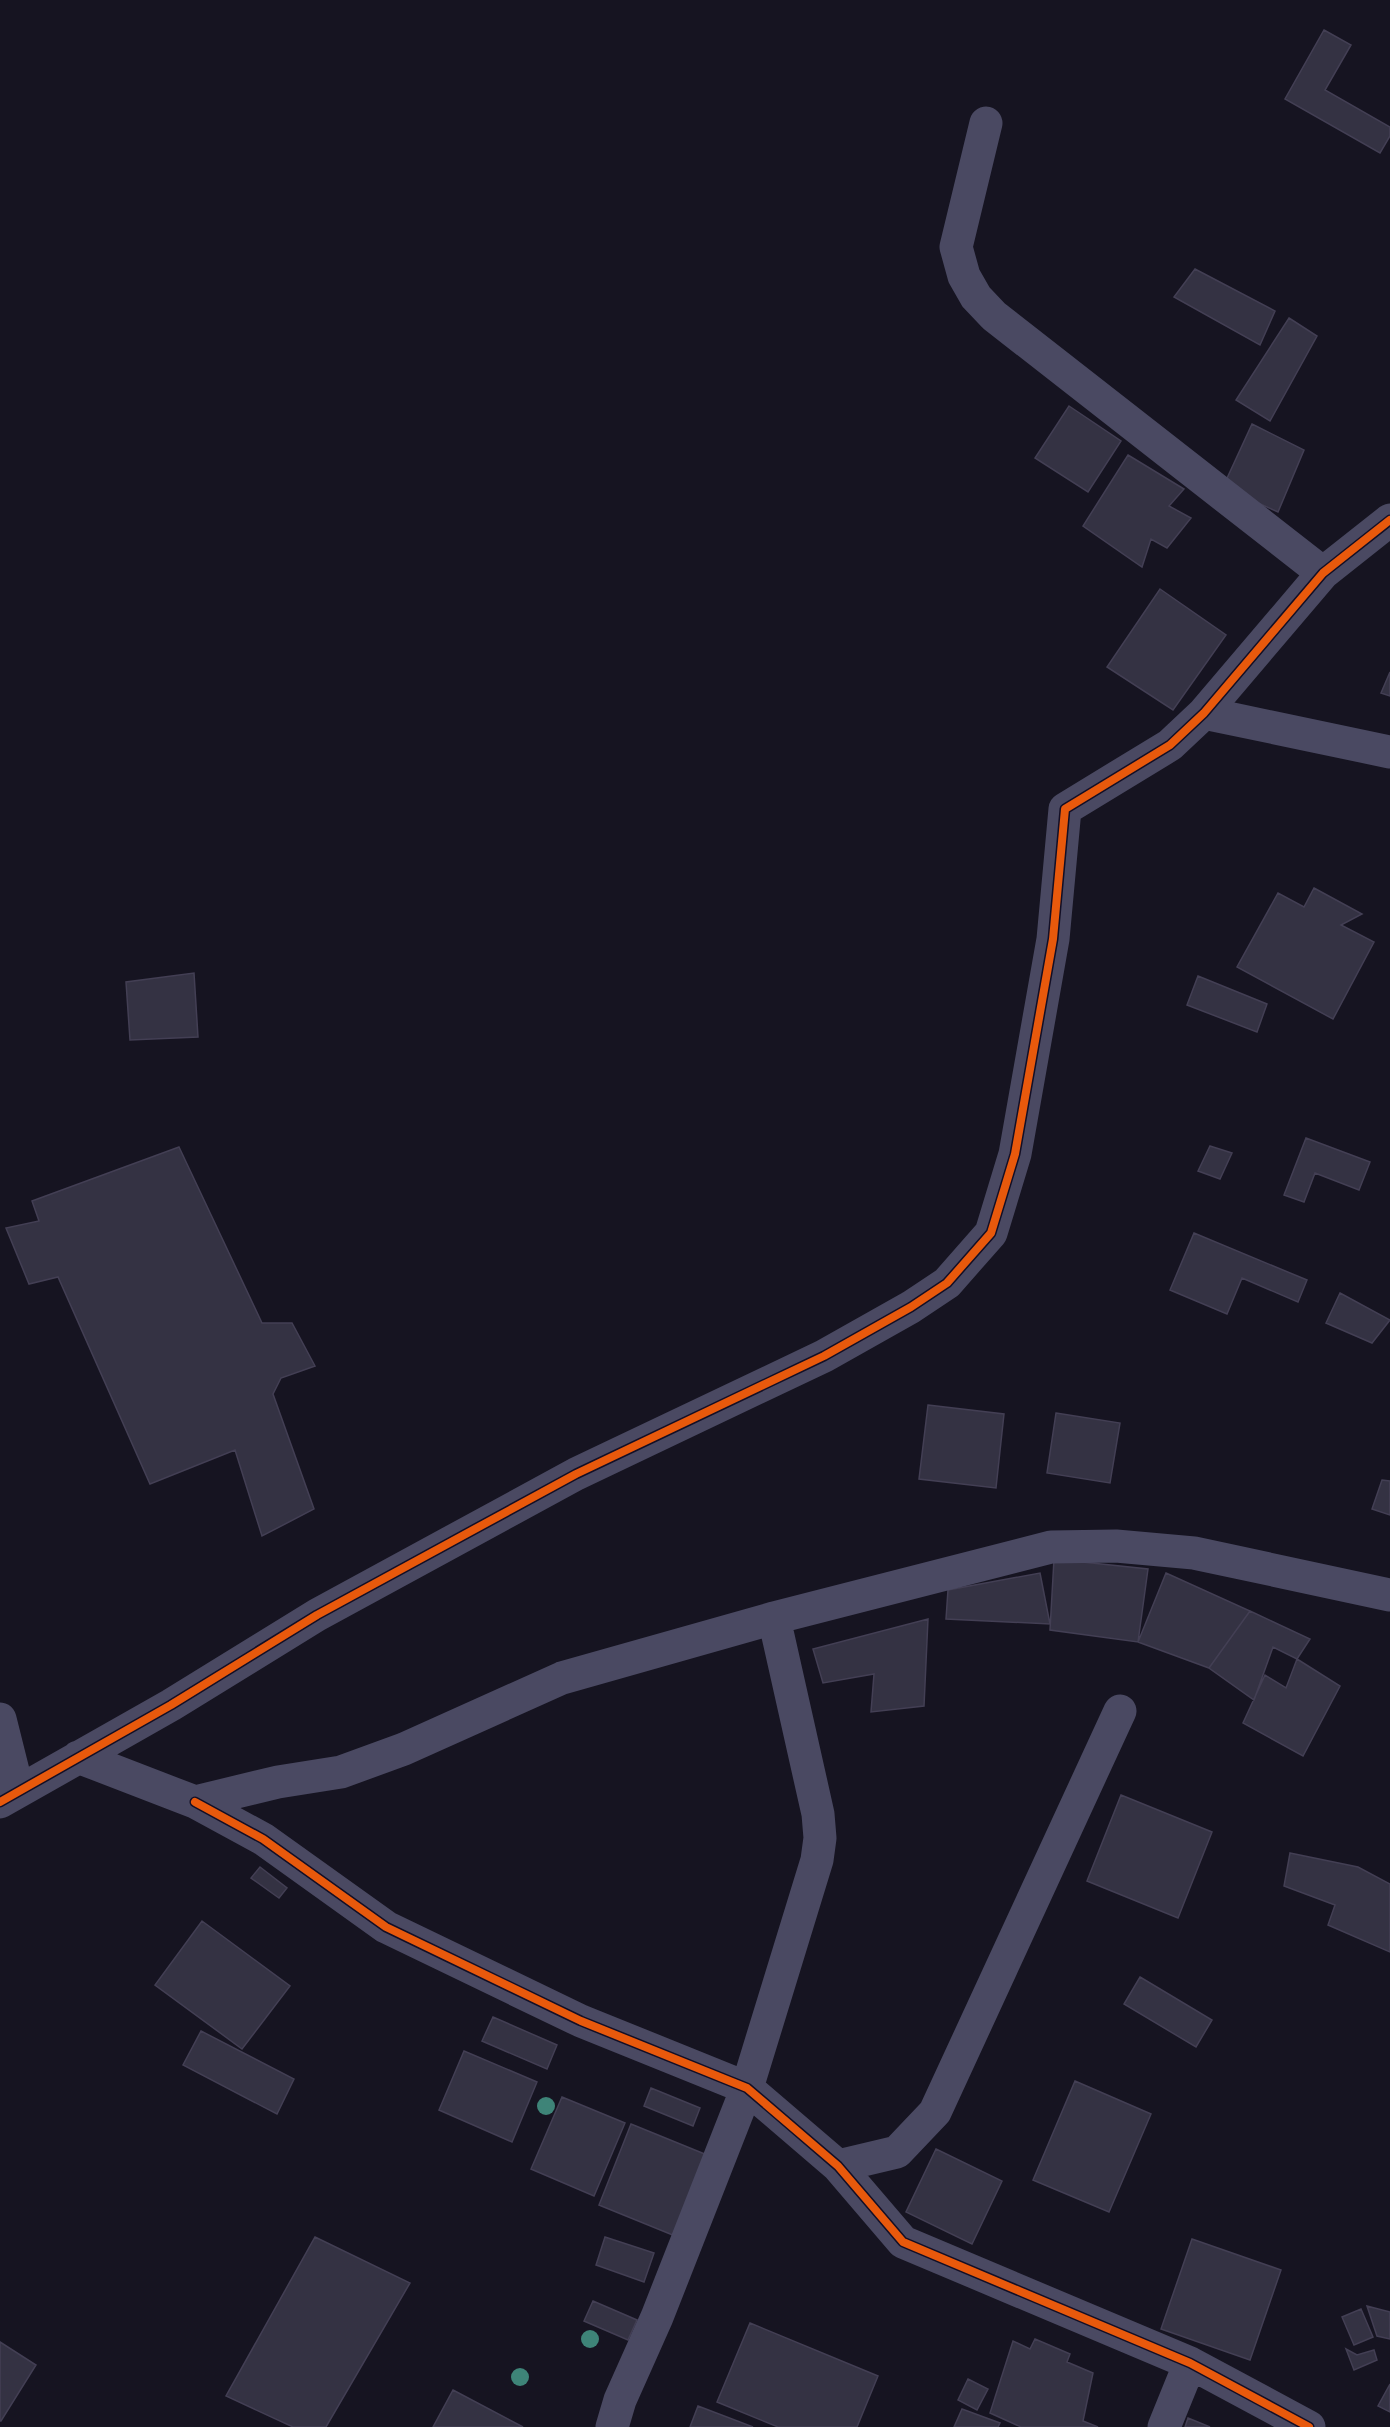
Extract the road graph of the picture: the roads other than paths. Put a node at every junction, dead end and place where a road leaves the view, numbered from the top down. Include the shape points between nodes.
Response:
1 (986, 123) dead end
2 (1390, 520) edge
3 (1323, 573) junction
4 (1204, 713) junction
5 (1390, 753) edge
6 (1390, 1595) edge
7 (774, 1618) junction
8 (1120, 1711) dead end
9 (0, 1719) edge
10 (78, 1757) junction
11 (9, 1796) edge
12 (195, 1802) junction
13 (747, 2088) junction
14 (838, 2166) junction
15 (1190, 2363) junction
16 (612, 2427) edge
17 (1164, 2427) edge
18 (1309, 2427) edge

1 - 3 street via 956,247 964,276 976,297 994,316
2 - 3 street
3 - 4 street
4 - 5 street
4 - 10 street via 1170,745 1065,808 1053,939 1015,1154 991,1233 947,1283 824,1356 576,1474 317,1616
6 - 7 street via 1194,1553 1116,1546 1051,1547
7 - 12 street via 562,1678 404,1749 341,1772
7 - 13 street via 820,1838 817,1860
8 - 14 street via 935,2112 897,2152
9 - 11 street
10 - 11 street
10 - 12 street
12 - 13 street via 263,1839 386,1928 581,2021
13 - 14 street
13 - 16 street
14 - 15 street via 903,2242
15 - 17 street
15 - 18 street

